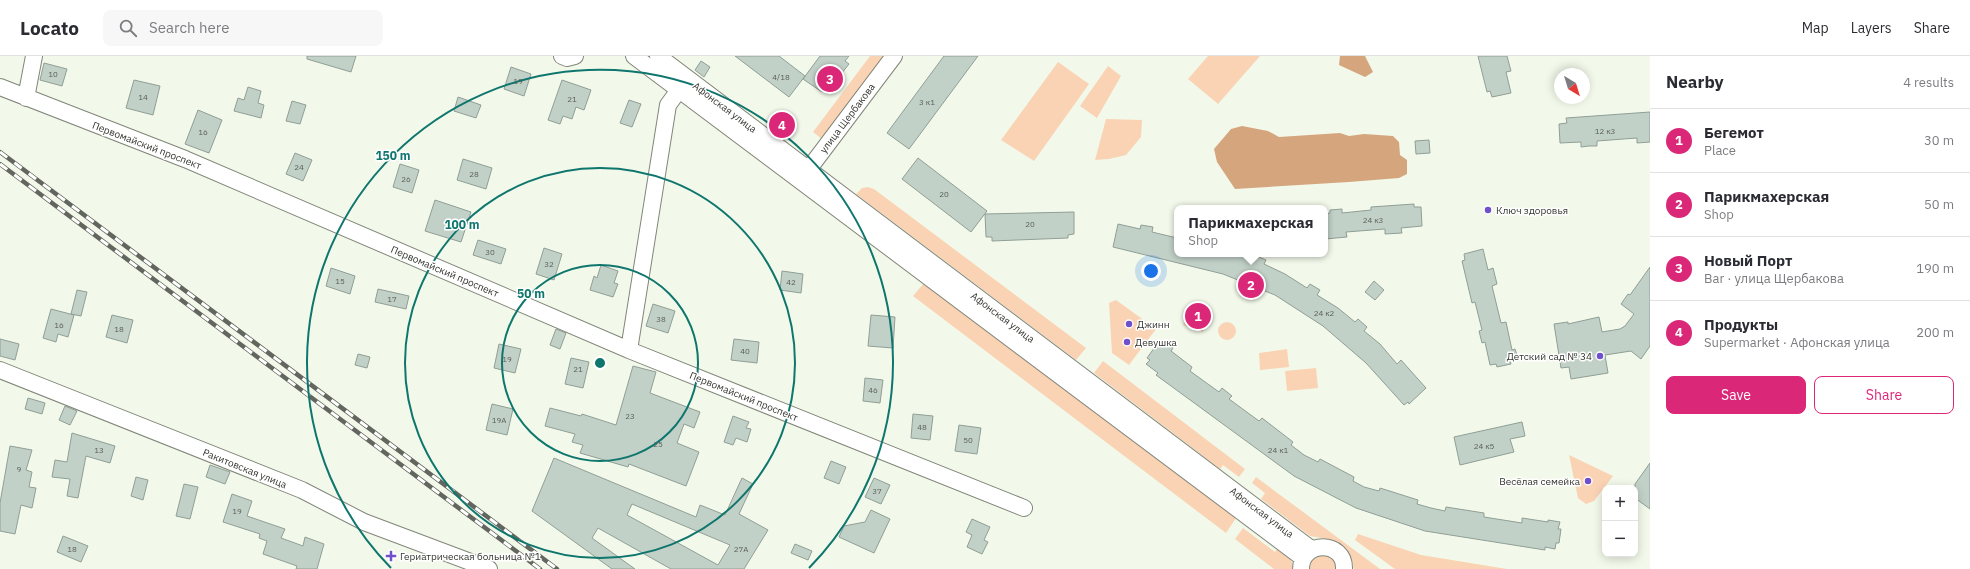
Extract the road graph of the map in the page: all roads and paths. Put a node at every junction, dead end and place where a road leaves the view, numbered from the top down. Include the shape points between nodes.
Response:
1 (34, 56) edge
2 (634, 56) edge
3 (658, 56) edge
4 (894, 56) edge
5 (0, 87) edge
6 (679, 90) junction
7 (26, 98) junction
8 (804, 175) junction
9 (629, 350) junction
10 (0, 370) edge
11 (1024, 508) dead end
12 (1305, 559) edge
13 (489, 569) edge
14 (1344, 569) edge

1 - 7 street
2 - 6 street, Афонская улица
3 - 8 street, Афонская улица
4 - 8 street, улица Щербакова
5 - 7 street, Первомайский проспект
6 - 8 street, Афонская улица
6 - 9 street via 668,105
7 - 9 street, Первомайский проспект via 185,159
8 - 12 street, Афонская улица
9 - 11 street, Первомайский проспект
10 - 13 street, Ракитовская улица via 302,490 364,522
12 - 14 street, Афонская улица via 1325,546 1342,558

